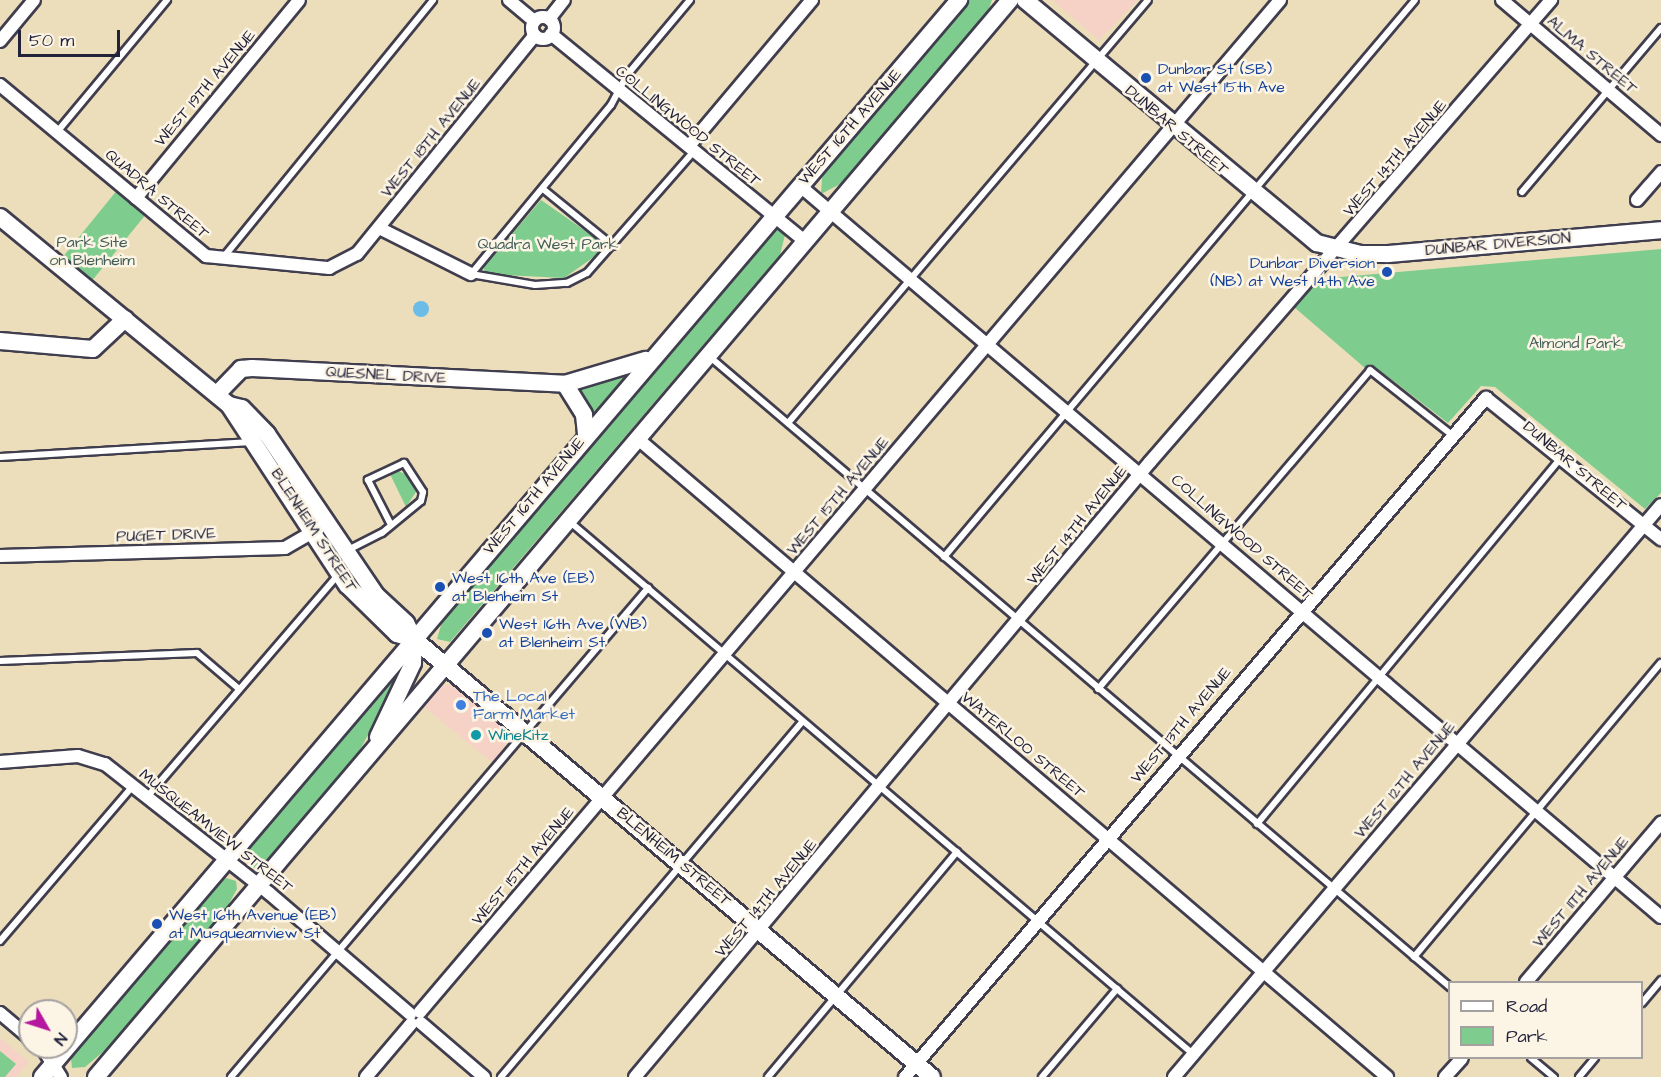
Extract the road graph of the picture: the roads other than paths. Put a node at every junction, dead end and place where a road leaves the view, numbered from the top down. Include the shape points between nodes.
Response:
1 (34, 0) edge
2 (166, 0) edge
3 (299, 0) edge
4 (433, 0) edge
5 (509, 0) edge
6 (564, 0) edge
7 (690, 0) edge
8 (812, 0) edge
9 (959, 0) edge
10 (1010, 0) edge
11 (1025, 0) edge
12 (1148, 0) edge
13 (1280, 0) edge
14 (1415, 0) edge
15 (1502, 0) edge
16 (1551, 0) edge
17 (549, 19) junction
18 (534, 21) junction
19 (1531, 24) junction
20 (1661, 28) edge
21 (551, 34) junction
22 (535, 35) junction
23 (0, 41) edge
24 (1096, 61) junction
25 (0, 85) edge
26 (619, 90) junction
27 (1608, 90) junction
28 (1173, 127) junction
29 (57, 132) junction
30 (1661, 135) edge
31 (692, 149) junction
32 (1661, 172) edge
33 (799, 185) junction
34 (543, 189) junction
35 (1522, 192) dead end
36 (1252, 193) junction
37 (136, 198) junction
38 (1638, 200) dead end
39 (830, 212) junction
40 (774, 214) junction
41 (0, 217) edge
42 (379, 228) junction
43 (1661, 230) edge
44 (805, 241) junction
45 (614, 246) junction
46 (1335, 249) junction
47 (351, 259) joint
48 (222, 260) junction
49 (471, 274) junction
50 (910, 279) junction
51 (125, 319) junction
52 (0, 341) edge
53 (988, 345) junction
54 (709, 356) junction
55 (651, 357) junction
56 (565, 384) junction
57 (1486, 398) joint
58 (223, 399) junction
59 (1067, 410) junction
60 (788, 423) junction
61 (586, 435) junction
62 (1452, 435) junction
63 (638, 438) junction
64 (255, 441) junction
65 (1563, 456) junction
66 (0, 457) edge
67 (1141, 472) junction
68 (865, 489) junction
69 (1661, 505) edge
70 (568, 521) junction
71 (390, 523) junction
72 (1644, 525) junction
73 (321, 527) junction
74 (1661, 539) edge
75 (1223, 542) junction
76 (345, 552) junction
77 (0, 556) edge
78 (944, 557) junction
79 (795, 572) junction
80 (341, 573) junction
81 (648, 588) junction
82 (1301, 610) junction
83 (1020, 622) junction
84 (414, 639) junction
85 (724, 655) junction
86 (0, 661) edge
87 (1661, 663) edge
88 (445, 666) junction
89 (1379, 676) junction
90 (238, 689) junction
91 (1098, 689) junction
92 (951, 706) junction
93 (801, 723) junction
94 (524, 733) junction
95 (1457, 744) junction
96 (372, 752) junction
97 (1175, 756) junction
98 (0, 762) edge
99 (133, 786) junction
100 (882, 787) junction
101 (146, 797) junction
102 (603, 797) junction
103 (1538, 811) junction
104 (1661, 823) edge
105 (1257, 824) junction
106 (1107, 837) junction
107 (957, 852) junction
108 (224, 862) junction
109 (681, 863) junction
110 (1614, 878) junction
111 (259, 886) junction
112 (1335, 889) junction
113 (1661, 917) edge
114 (1038, 921) junction
115 (760, 930) junction
116 (0, 941) edge
117 (338, 951) junction
118 (1414, 957) junction
119 (1263, 972) junction
120 (1661, 980) edge
121 (1527, 981) edge
122 (1448, 986) edge
123 (1117, 989) junction
124 (837, 996) junction
125 (1643, 1001) edge
126 (0, 1013) edge
127 (415, 1018) junction
128 (18, 1028) edge
129 (1193, 1054) junction
130 (1461, 1059) edge
131 (1532, 1059) edge
132 (1595, 1059) edge
133 (916, 1064) junction
134 (52, 1073) edge
135 (96, 1077) edge
136 (231, 1077) edge
137 (366, 1077) edge
138 (484, 1077) edge
139 (501, 1077) edge
140 (635, 1077) edge
141 (768, 1077) edge
142 (905, 1077) edge
143 (932, 1077) edge
144 (1042, 1077) edge
145 (1174, 1077) edge
146 (1387, 1077) edge
147 (1445, 1077) edge
148 (1554, 1077) edge
149 (1579, 1077) edge

1 - 23 street
2 - 29 lane
3 - 37 street, WEST 19TH AVENUE
4 - 48 lane
5 - 18 street
6 - 17 street
7 - 26 lane
8 - 31 street
9 - 33 main road, WEST 16TH AVENUE
10 - 39 main road
11 - 24 main road, DUNBAR STREET
12 - 24 lane
13 - 28 street, WEST 15TH AVENUE
14 - 36 lane
15 - 19 street, ALMA STREET
16 - 19 street, WEST 14TH AVENUE
17 - 18 street
17 - 21 street
18 - 22 street
19 - 27 street, ALMA STREET
19 - 46 street, WEST 14TH AVENUE
20 - 27 lane
21 - 22 street
21 - 26 street, COLLINGWOOD STREET
22 - 42 street, WEST 18TH AVENUE
24 - 28 main road, DUNBAR STREET
24 - 50 lane
25 - 29 street, QUADRA STREET
26 - 31 street, COLLINGWOOD STREET
26 - 34 lane
27 - 30 street, ALMA STREET
27 - 35 lane
28 - 36 main road, DUNBAR STREET
28 - 53 street, WEST 15TH AVENUE
29 - 37 street, QUADRA STREET
31 - 40 street, COLLINGWOOD STREET
31 - 45 lane
32 - 38 street
33 - 39 street, COLLINGWOOD STREET
33 - 40 main road, WEST 16TH AVENUE
34 - 45 lane
34 - 49 lane
36 - 46 main road, DUNBAR STREET via 1301,234
36 - 59 lane
37 - 48 street, QUADRA STREET via 206,256
39 - 44 main road
39 - 50 street, COLLINGWOOD STREET
40 - 44 street, COLLINGWOOD STREET
40 - 55 main road, WEST 16TH AVENUE
41 - 51 main road, BLENHEIM STREET
42 - 47 street, WEST 18TH AVENUE
42 - 49 street
43 - 46 main road, DUNBAR DIVERSION via 1388,254
44 - 54 main road
45 - 49 lane via 587,273 567,283 502,283
46 - 67 street, WEST 14TH AVENUE
47 - 48 street, QUADRA STREET via 329,268
50 - 53 street, COLLINGWOOD STREET
50 - 60 lane
51 - 52 main road via 93,349
51 - 58 main road, BLENHEIM STREET
53 - 59 street, COLLINGWOOD STREET
53 - 68 street, WEST 15TH AVENUE
54 - 60 lane
54 - 63 main road
55 - 56 main road, QUESNEL DRIVE
55 - 61 main road, WEST 16TH AVENUE
56 - 58 main road, QUESNEL DRIVE via 252,368 242,369
56 - 61 main road via 584,414
57 - 62 street, WEST 13TH AVENUE
57 - 65 street, DUNBAR STREET
58 - 64 main road, BLENHEIM STREET
58 - 73 main road, BLENHEIM STREET via 242,408 267,434
59 - 67 street, COLLINGWOOD STREET
59 - 78 lane
60 - 68 lane
61 - 84 main road, WEST 16TH AVENUE
62 - 75 lane via 1370,370
62 - 82 street, WEST 13TH AVENUE
63 - 70 main road
63 - 79 street, WATERLOO STREET
64 - 66 lane
64 - 73 main road, BLENHEIM STREET
65 - 72 street, DUNBAR STREET
65 - 89 lane
67 - 75 street, COLLINGWOOD STREET
67 - 83 street, WEST 14TH AVENUE
68 - 78 lane
68 - 79 street, WEST 15TH AVENUE
69 - 72 street, WEST 12TH AVENUE
70 - 81 lane
70 - 88 main road
71 - 71 lane via 421,501 423,492 404,463 368,480
71 - 76 lane via 382,533
72 - 74 street, DUNBAR STREET
72 - 95 street, WEST 12TH AVENUE
73 - 76 main road, BLENHEIM STREET
73 - 77 street, PUGET DRIVE via 285,548
73 - 80 main road, BLENHEIM STREET
75 - 82 street, COLLINGWOOD STREET
75 - 91 lane
76 - 84 main road, BLENHEIM STREET
78 - 83 lane
79 - 85 street, WEST 15TH AVENUE
79 - 92 street, WATERLOO STREET
80 - 84 main road, BLENHEIM STREET via 364,605 397,634
80 - 90 lane
81 - 85 lane
81 - 94 lane
82 - 89 street, COLLINGWOOD STREET
82 - 97 street, WEST 13TH AVENUE
83 - 91 lane
83 - 92 street, WEST 14TH AVENUE
84 - 88 main road, BLENHEIM STREET
84 - 96 main road via 413,663
84 - 108 main road, WEST 16TH AVENUE
85 - 93 lane
85 - 102 street, WEST 15TH AVENUE
86 - 90 lane via 197,653
87 - 103 lane
88 - 94 main road, BLENHEIM STREET
88 - 96 main road
89 - 95 street, COLLINGWOOD STREET
89 - 105 lane
90 - 101 lane
91 - 97 lane
92 - 100 street, WEST 14TH AVENUE
92 - 106 street, WATERLOO STREET
93 - 100 lane
93 - 109 lane
94 - 102 main road, BLENHEIM STREET
94 - 117 lane
95 - 103 street, COLLINGWOOD STREET
95 - 112 street, WEST 12TH AVENUE
96 - 111 main road
97 - 105 lane
97 - 106 street, WEST 13TH AVENUE
98 - 99 street, MUSQUEAMVIEW STREET via 42,757 92,758
99 - 101 street, MUSQUEAMVIEW STREET
99 - 116 lane
100 - 107 lane
100 - 115 street, WEST 14TH AVENUE
101 - 108 street, MUSQUEAMVIEW STREET
102 - 109 main road, BLENHEIM STREET
102 - 127 street, WEST 15TH AVENUE
103 - 110 street, COLLINGWOOD STREET
103 - 118 lane
104 - 110 street, WEST 11TH AVENUE
105 - 112 lane
106 - 114 street, WEST 13TH AVENUE
106 - 119 street, WATERLOO STREET
107 - 114 lane
107 - 124 lane
108 - 111 street, MUSQUEAMVIEW STREET
108 - 134 main road, WEST 16TH AVENUE
109 - 115 main road, BLENHEIM STREET
109 - 139 lane
110 - 113 street, COLLINGWOOD STREET
110 - 121 street, WEST 11TH AVENUE
111 - 117 street, MUSQUEAMVIEW STREET
111 - 135 main road
112 - 118 lane
112 - 119 street, WEST 12TH AVENUE
114 - 123 lane
114 - 133 street, WEST 13TH AVENUE
115 - 124 main road, BLENHEIM STREET
115 - 140 street, WEST 14TH AVENUE
117 - 127 street, MUSQUEAMVIEW STREET
117 - 136 lane
118 - 122 lane
119 - 129 street, WEST 12TH AVENUE
119 - 146 street, WATERLOO STREET
120 - 125 lane
123 - 129 lane
123 - 144 lane
124 - 133 main road, BLENHEIM STREET
124 - 141 lane
126 - 128 street
127 - 137 street, WEST 15TH AVENUE
127 - 138 street, MUSQUEAMVIEW STREET
129 - 145 street, WEST 12TH AVENUE
130 - 147 street
131 - 148 lane
132 - 149 lane
133 - 142 street, WEST 13TH AVENUE
133 - 143 main road, BLENHEIM STREET

